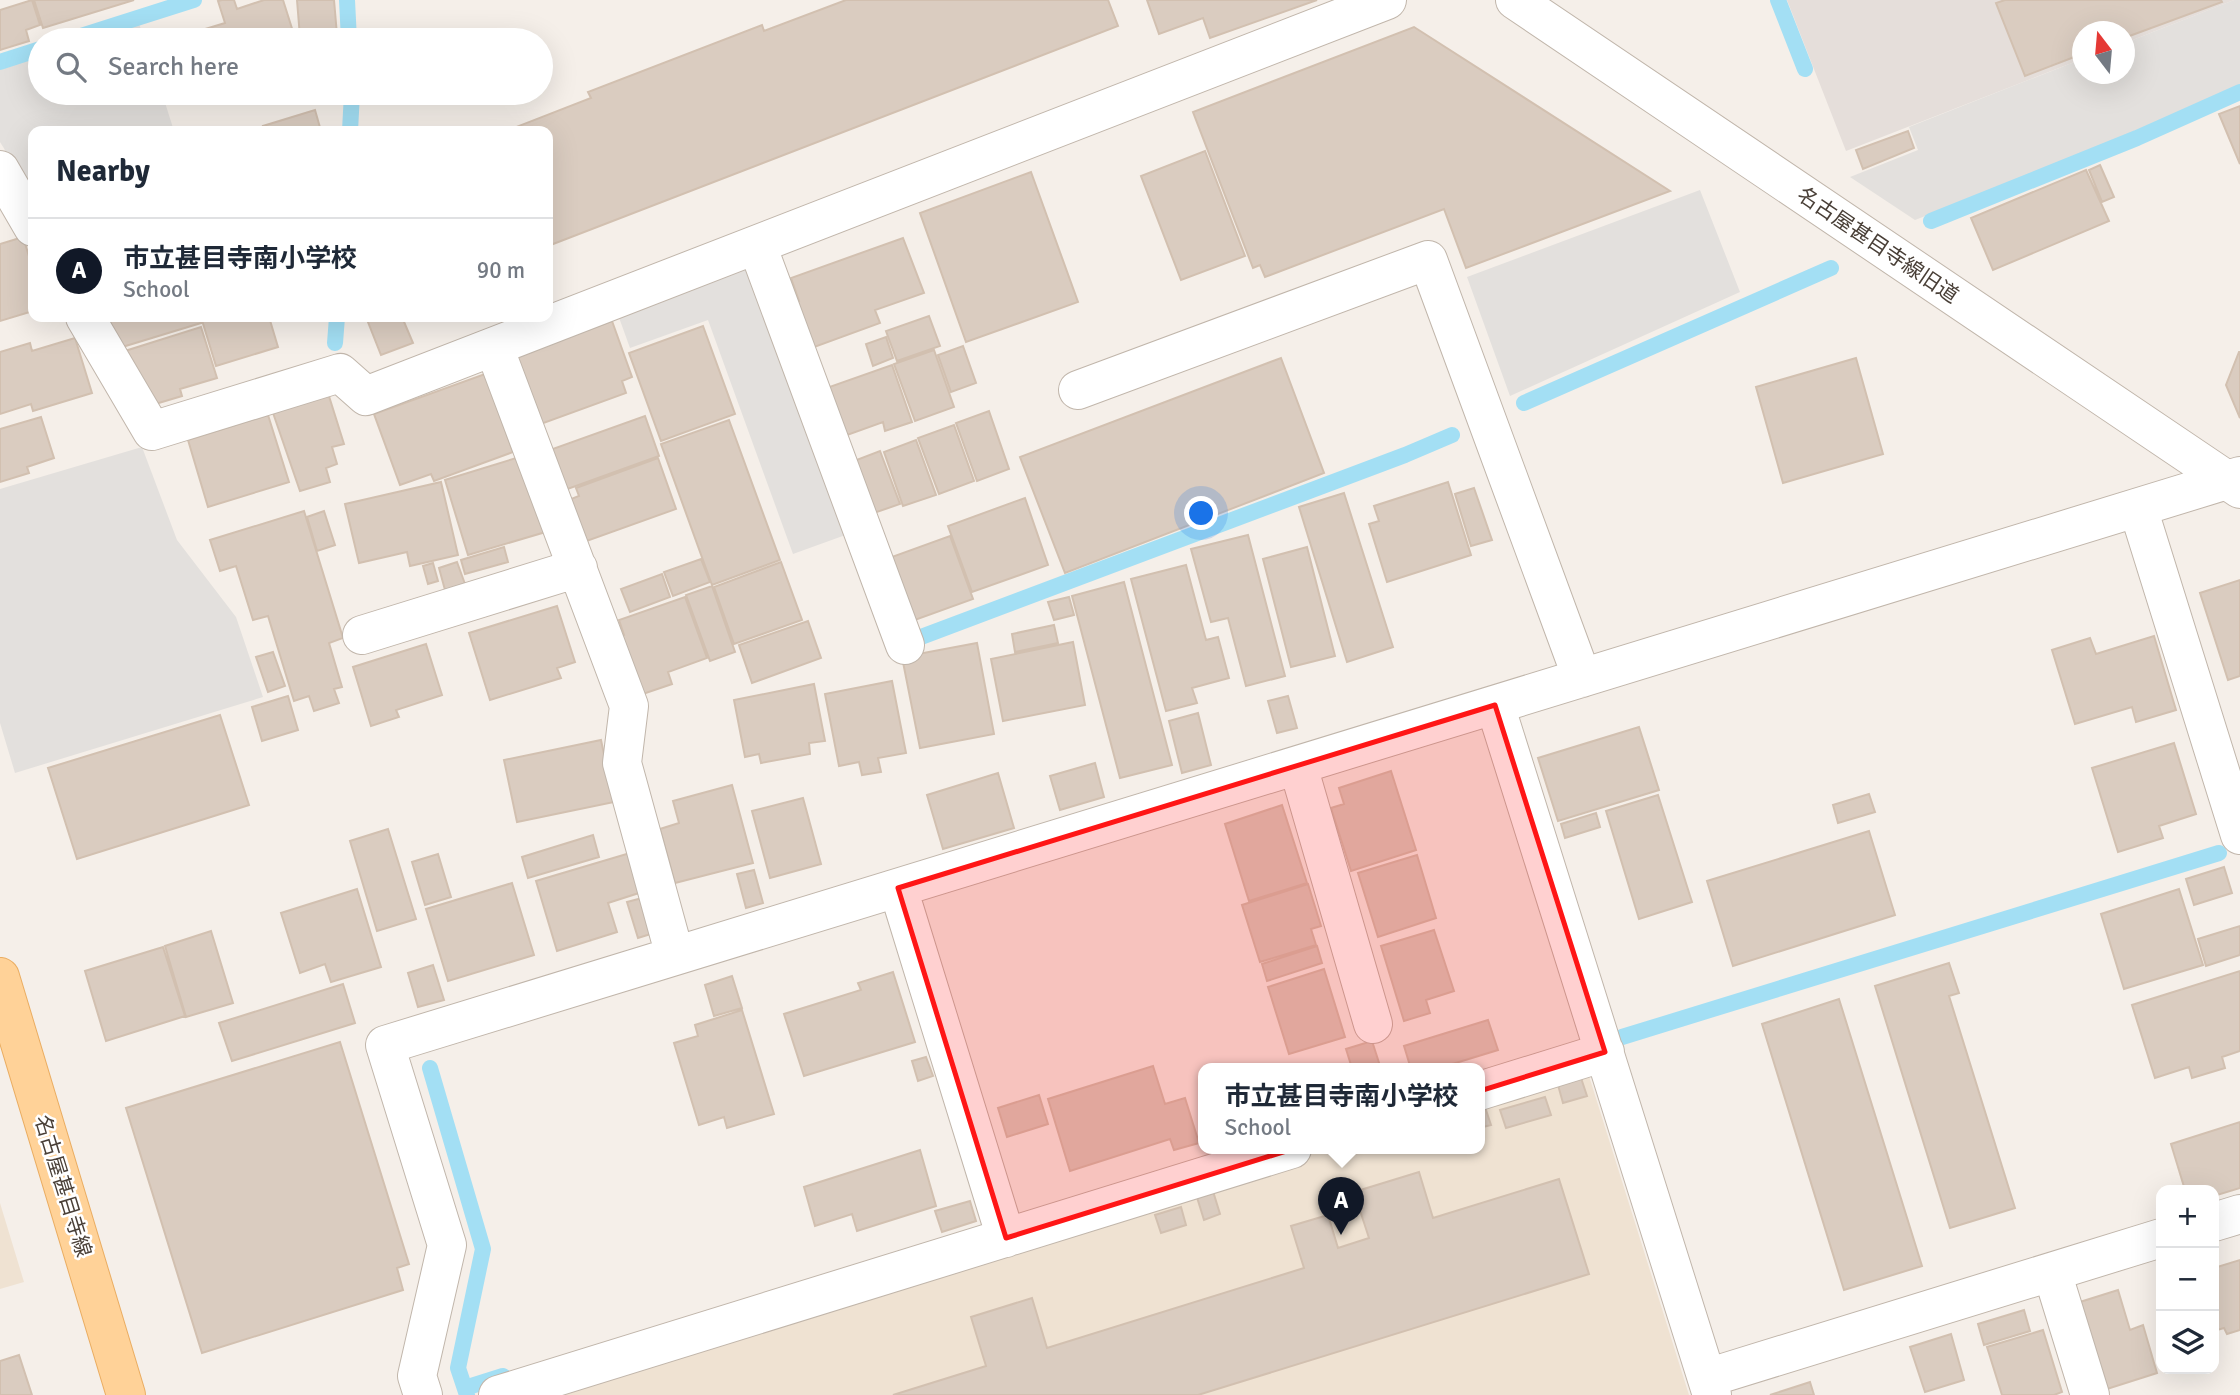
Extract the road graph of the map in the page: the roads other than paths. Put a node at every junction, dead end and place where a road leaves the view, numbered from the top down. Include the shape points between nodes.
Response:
1 (1387, 0) edge
2 (1515, 0) edge
3 (0, 170) edge
4 (28, 218) edge
5 (757, 245) junction
6 (88, 322) edge
7 (495, 347) junction
8 (1078, 390) dead end
9 (2236, 482) edge
10 (2138, 509) junction
11 (578, 568) junction
12 (362, 635) dead end
13 (905, 645) dead end
14 (1582, 678) junction
15 (1495, 705) junction
16 (1298, 766) junction
17 (2240, 835) edge
18 (898, 888) junction
19 (675, 956) junction
20 (0, 977) edge
21 (1373, 1024) dead end
22 (1605, 1052) junction
23 (1485, 1089) edge
24 (1276, 1154) edge
25 (2240, 1214) edge
26 (2219, 1220) edge
27 (1006, 1238) junction
28 (2156, 1240) edge
29 (2052, 1272) junction
30 (1709, 1386) edge
31 (126, 1395) edge
32 (423, 1395) edge
33 (498, 1395) edge
34 (2090, 1395) edge

1 - 5 street
2 - 9 street, 名古屋甚目寺線旧道
3 - 4 street
5 - 7 street
5 - 13 street
6 - 7 street via 152,431 340,373 366,397
7 - 11 street
8 - 14 street via 1428,260
9 - 10 street
10 - 14 street
10 - 17 street
11 - 12 street
11 - 19 street via 629,706 622,763
14 - 15 street
15 - 16 street
15 - 22 street
16 - 18 street
16 - 21 street
18 - 19 street
18 - 27 street
19 - 32 street via 386,1045 447,1245 417,1376
20 - 31 main road, 名古屋甚目寺線
22 - 23 street
22 - 30 street
24 - 27 street
25 - 26 street
27 - 33 street
28 - 29 street
29 - 30 street
29 - 34 street

